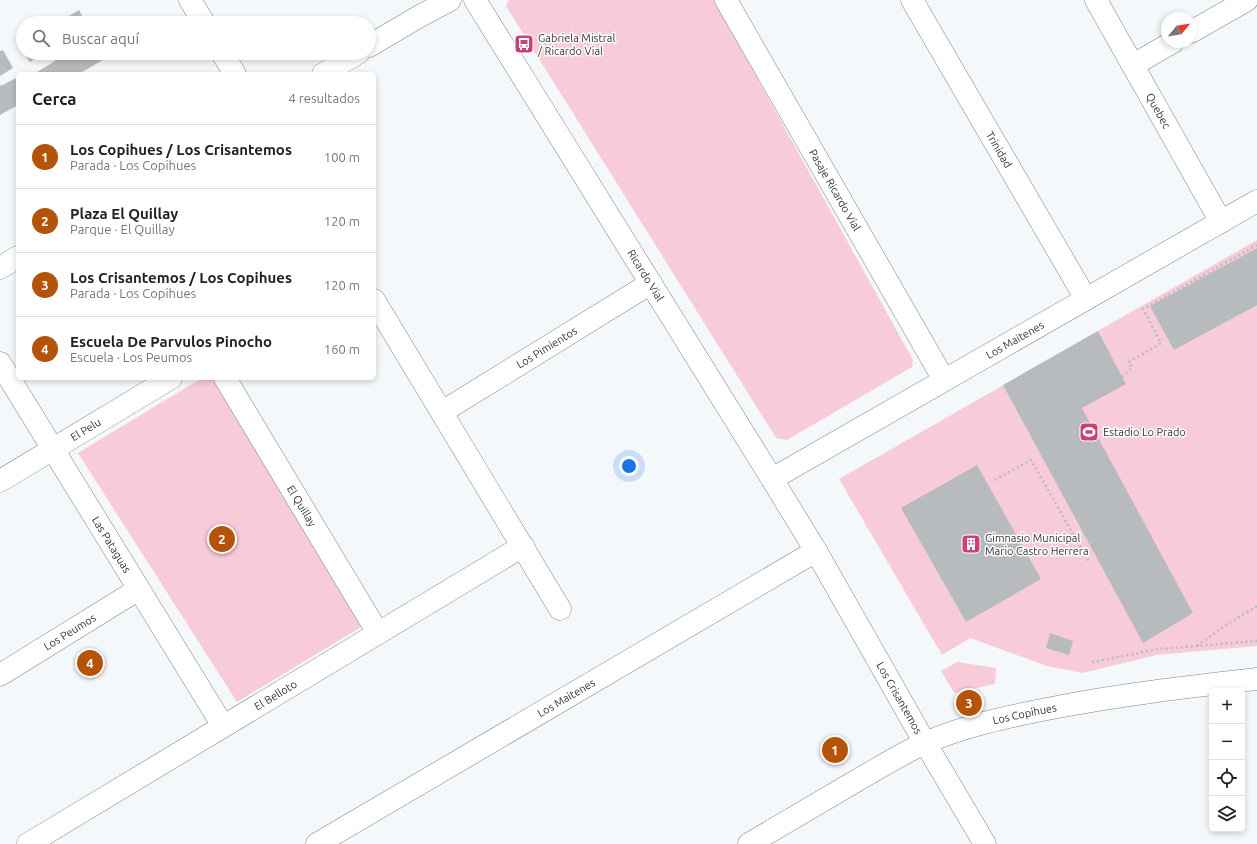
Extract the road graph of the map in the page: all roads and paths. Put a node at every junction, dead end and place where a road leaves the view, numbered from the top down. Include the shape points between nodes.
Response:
1 (190, 0) edge
2 (450, 0) edge
3 (475, 0) edge
4 (726, 0) edge
5 (912, 0) edge
6 (1096, 0) edge
7 (1247, 0) edge
8 (200, 16) edge
9 (1197, 29) edge
10 (376, 42) edge
11 (1163, 48) edge
12 (226, 60) edge
13 (346, 60) edge
14 (1133, 65) junction
15 (234, 72) edge
16 (326, 72) edge
17 (1257, 201) edge
18 (1221, 222) junction
19 (1257, 245) edge
20 (16, 258) edge
21 (0, 268) edge
22 (651, 283) junction
23 (1086, 299) junction
24 (376, 303) edge
25 (0, 363) edge
26 (1122, 377) dead end
27 (168, 380) edge
28 (226, 380) edge
29 (944, 380) junction
30 (442, 412) junction
31 (53, 449) junction
32 (772, 479) junction
33 (995, 480) dead end
34 (0, 481) edge
35 (523, 546) junction
36 (816, 551) junction
37 (1089, 562) dead end
38 (139, 589) junction
39 (1257, 606) edge
40 (560, 609) dead end
41 (378, 633) junction
42 (1257, 641) edge
43 (1196, 646) junction
44 (1092, 662) dead end
45 (0, 675) edge
46 (1257, 679) edge
47 (223, 726) junction
48 (925, 743) junction
49 (325, 842) edge
50 (28, 844) edge
51 (749, 844) edge
52 (985, 844) edge

1 - 8 street
2 - 10 street
3 - 22 street, Ricardo Vial
4 - 29 street, Pasaje Ricardo Vial
5 - 23 street, Trinidad
6 - 14 street, Quebec
7 - 9 street
11 - 14 street
12 - 15 street
13 - 16 street
14 - 18 street, Quebec
17 - 18 street, Los Maitenes
18 - 23 street, Los Maitenes
19 - 26 path via 1142,309 1161,343 1129,362 1132,368
20 - 21 street
22 - 30 street, Los Pimientos
22 - 32 street, Ricardo Vial
23 - 29 street, Los Maitenes
24 - 30 street
25 - 31 street, Las Pataguas
27 - 31 street, El Pelu
28 - 41 street, El Quillay
29 - 32 street, Los Maitenes
30 - 35 street
31 - 34 street, El Pelu
31 - 38 street, Las Pataguas
32 - 36 street, Ricardo Vial
33 - 37 path via 1031,460
35 - 40 street
35 - 41 street, El Belloto
36 - 48 street, Los Crisantemos
36 - 49 street, Los Maitenes
38 - 45 street, Los Peumos
38 - 47 street, Las Pataguas
39 - 43 path
41 - 47 street, El Belloto
42 - 43 path
43 - 44 path via 1159,649
46 - 48 street, Los Copihues via 1128,694 1074,704 987,722
47 - 50 street, El Belloto
48 - 51 street, Los Copihues
48 - 52 street, Los Crisantemos

